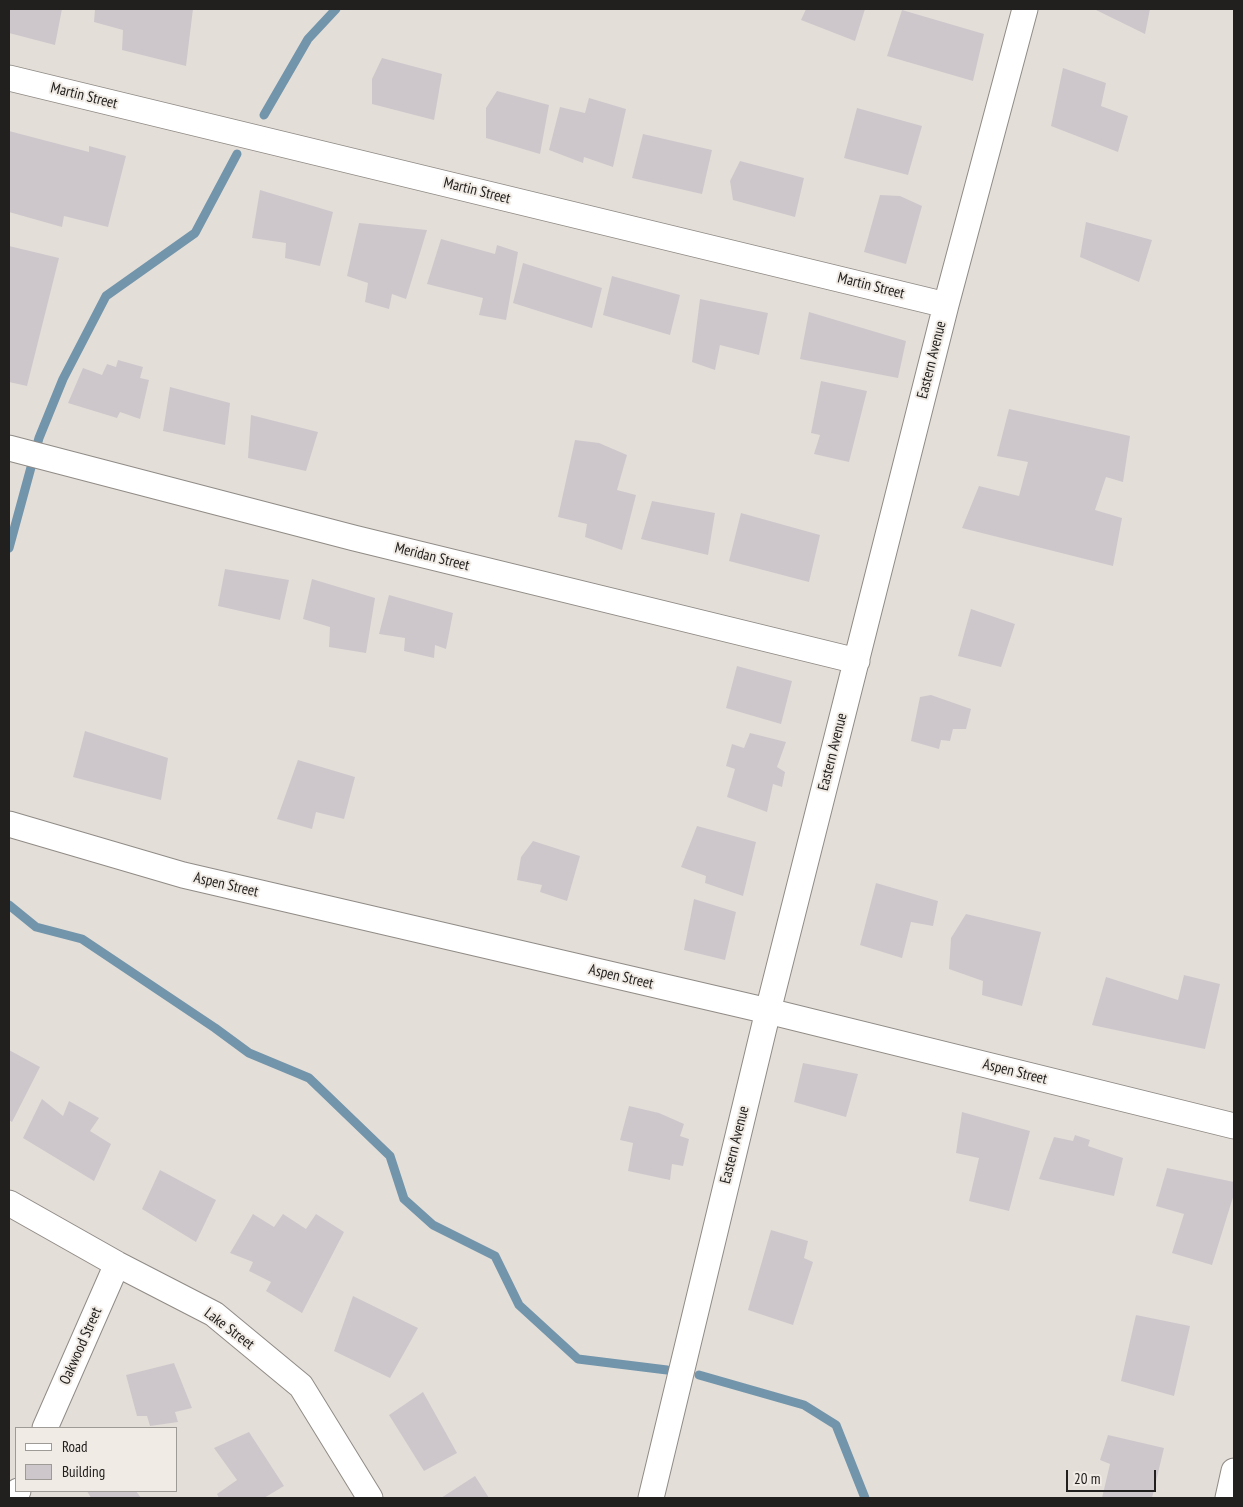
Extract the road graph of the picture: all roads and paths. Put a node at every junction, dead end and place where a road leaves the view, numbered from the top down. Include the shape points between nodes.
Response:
1 (1025, 9) edge
2 (9, 78) edge
3 (946, 305) junction
4 (9, 448) edge
5 (857, 660) junction
6 (9, 824) edge
7 (768, 1011) junction
8 (1234, 1126) edge
9 (9, 1203) edge
10 (117, 1264) junction
11 (45, 1427) edge
12 (1234, 1471) edge
13 (370, 1498) edge
14 (650, 1498) edge
15 (1228, 1498) edge

1 - 3 street, Eastern Avenue
2 - 3 street, Martin Street
3 - 5 street, Eastern Avenue
4 - 5 street, Meridan Street via 354,538
5 - 7 street, Eastern Avenue
6 - 7 street, Aspen Street via 184,875
7 - 8 street, Aspen Street
7 - 14 street, Eastern Avenue
9 - 10 street, Lake Street
10 - 11 street, Oakwood Street
10 - 13 street, Lake Street via 214,1314 301,1386
12 - 15 street

